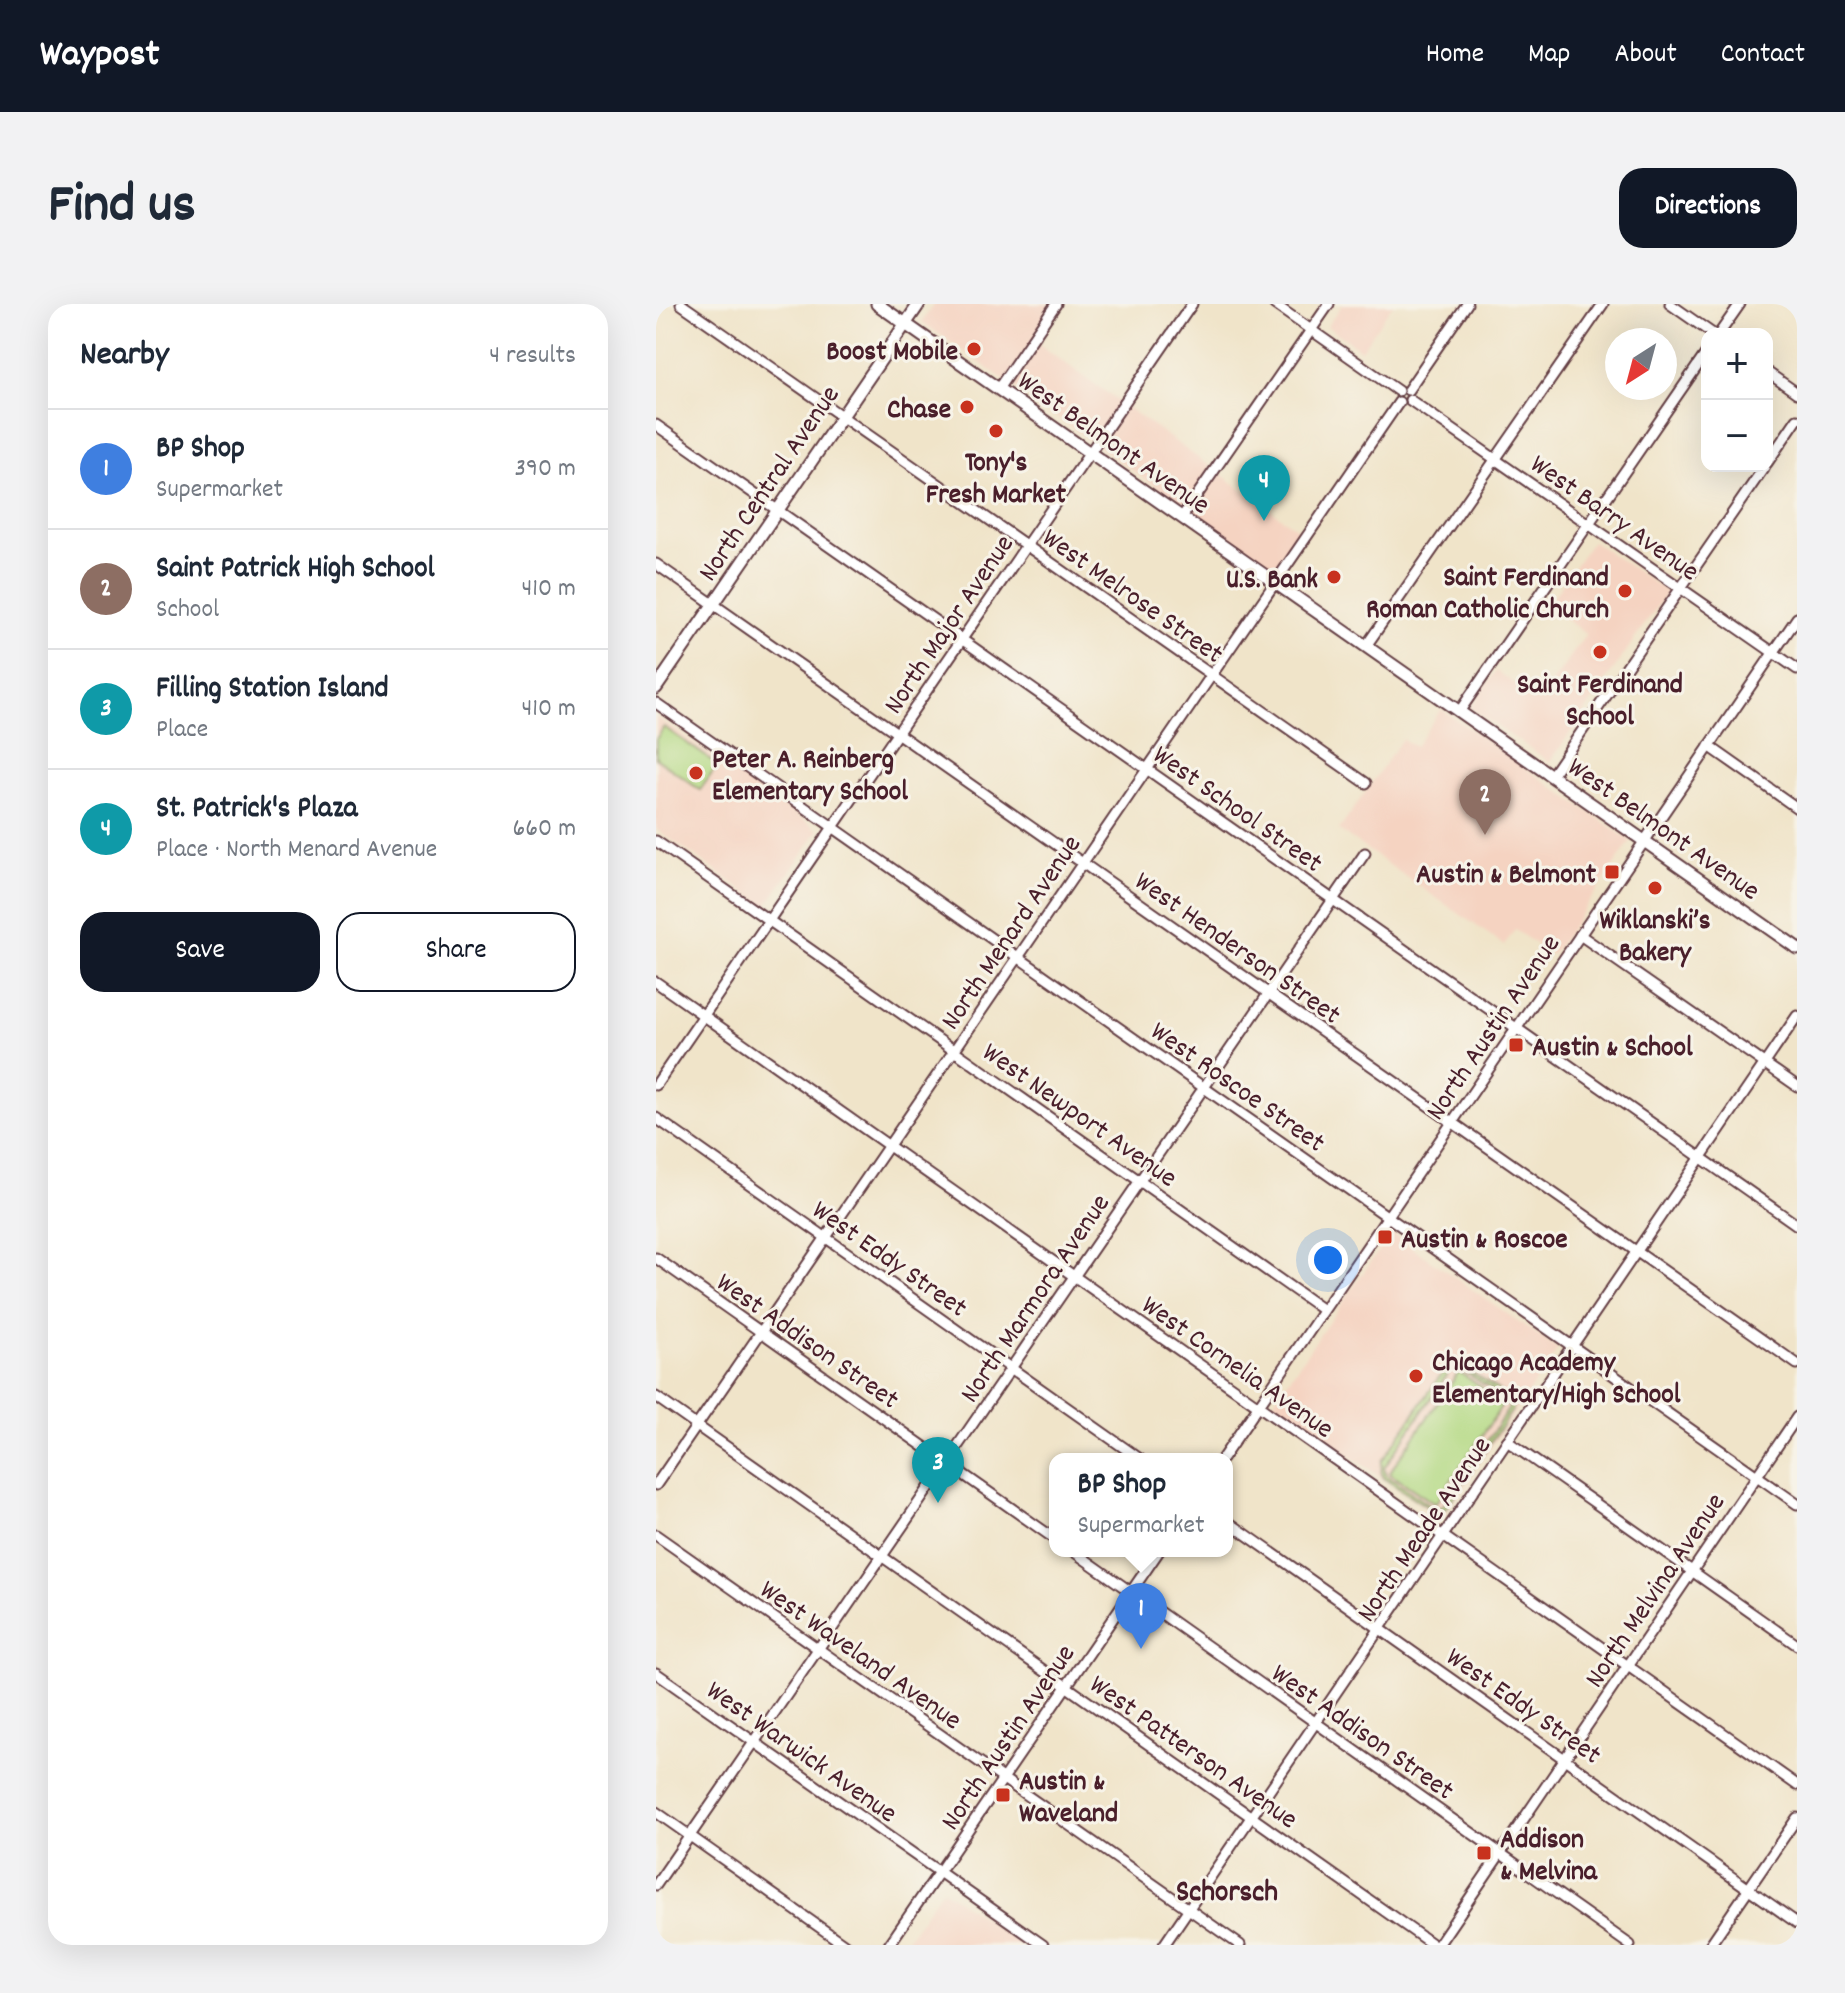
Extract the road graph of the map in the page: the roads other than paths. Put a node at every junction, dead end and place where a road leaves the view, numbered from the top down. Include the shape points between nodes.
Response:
1 (681, 304) edge
2 (877, 304) edge
3 (919, 304) edge
4 (1056, 304) edge
5 (1192, 304) edge
6 (1274, 304) edge
7 (1329, 304) edge
8 (1467, 304) edge
9 (1603, 304) edge
10 (1670, 304) edge
11 (1740, 304) edge
12 (905, 324) junction
13 (1704, 328) edge
14 (1723, 328) edge
15 (1311, 330) junction
16 (1701, 361) edge
17 (1773, 376) edge
18 (998, 389) junction
19 (1797, 393) edge
20 (1405, 394) junction
21 (842, 416) junction
22 (1797, 419) edge
23 (656, 425) edge
24 (1090, 453) junction
25 (1773, 454) edge
26 (1496, 459) junction
27 (1761, 472) edge
28 (778, 510) junction
29 (1182, 517) junction
30 (1589, 524) junction
31 (1027, 546) junction
32 (656, 564) edge
33 (1275, 582) junction
34 (1681, 588) junction
35 (713, 604) junction
36 (1797, 618) edge
37 (962, 639) junction
38 (1366, 646) junction
39 (1773, 653) junction
40 (1797, 669) edge
41 (1211, 675) junction
42 (656, 688) edge
43 (656, 703) edge
44 (1459, 712) junction
45 (897, 733) junction
46 (1709, 746) junction
47 (1147, 769) junction
48 (1551, 776) junction
49 (1366, 783) dead end
50 (1797, 808) edge
51 (833, 827) junction
52 (656, 841) edge
53 (1644, 841) junction
54 (1365, 853) dead end
55 (1082, 863) junction
56 (1333, 899) junction
57 (769, 920) junction
58 (1580, 935) junction
59 (1797, 948) edge
60 (1018, 957) junction
61 (656, 982) edge
62 (1268, 993) junction
63 (704, 1015) junction
64 (1797, 1016) edge
65 (1516, 1028) junction
66 (954, 1051) junction
67 (1765, 1064) junction
68 (656, 1085) edge
69 (1797, 1086) edge
70 (1204, 1087) junction
71 (656, 1118) edge
72 (1452, 1122) junction
73 (889, 1145) junction
74 (1701, 1157) junction
75 (1139, 1181) junction
76 (1388, 1216) junction
77 (1797, 1225) edge
78 (825, 1238) junction
79 (1636, 1252) junction
80 (656, 1258) edge
81 (1075, 1275) junction
82 (1323, 1310) junction
83 (761, 1332) junction
84 (1572, 1346) junction
85 (1797, 1364) edge
86 (1011, 1368) junction
87 (656, 1397) edge
88 (1258, 1405) junction
89 (1797, 1417) edge
90 (696, 1426) junction
91 (1507, 1441) junction
92 (1131, 1453) edge
93 (1226, 1453) edge
94 (947, 1462) junction
95 (1757, 1476) junction
96 (656, 1485) edge
97 (1797, 1504) edge
98 (1233, 1525) edge
99 (656, 1535) edge
100 (1049, 1535) edge
101 (1443, 1535) junction
102 (882, 1556) junction
103 (1081, 1557) edge
104 (1155, 1557) edge
105 (1692, 1571) junction
106 (1131, 1592) junction
107 (1380, 1629) junction
108 (1797, 1645) edge
109 (818, 1649) junction
110 (1628, 1665) junction
111 (656, 1673) edge
112 (1067, 1686) junction
113 (1315, 1723) junction
114 (754, 1742) junction
115 (1564, 1759) junction
116 (1003, 1779) junction
117 (1797, 1785) edge
118 (656, 1812) edge
119 (1251, 1817) junction
120 (1797, 1818) edge
121 (690, 1836) junction
122 (1500, 1853) junction
123 (939, 1872) junction
124 (656, 1885) edge
125 (1749, 1889) junction
126 (1188, 1909) junction
127 (1797, 1923) edge
128 (845, 1945) edge
129 (889, 1945) edge
130 (1043, 1945) edge
131 (1164, 1945) edge
132 (1240, 1945) edge
133 (1435, 1945) edge
134 (1630, 1945) edge
135 (1710, 1945) edge

1 - 21 street, West Melrose Street
2 - 12 main road, West Belmont Avenue
3 - 12 main road, North Central Avenue
4 - 18 street
5 - 24 street, North Major Avenue
6 - 15 street, West Barry Avenue
7 - 15 street
8 - 20 street
9 - 26 street
10 - 13 street
11 - 14 street
12 - 18 main road, West Belmont Avenue
12 - 21 main road, North Central Avenue
15 - 20 street, West Barry Avenue
15 - 29 street
16 - 30 street
17 - 19 street
18 - 24 main road, West Belmont Avenue
20 - 26 street, West Barry Avenue
20 - 33 street, North Menard Avenue via 1396,398 1399,402
21 - 28 main road, North Central Avenue
21 - 31 street, West Melrose Street
22 - 25 street
23 - 28 street, West School Street
24 - 29 main road, West Belmont Avenue
24 - 31 street, North Major Avenue
26 - 30 street, West Barry Avenue
26 - 38 street
27 - 34 street
28 - 35 main road, North Central Avenue
28 - 37 street, West School Street
29 - 33 main road, West Belmont Avenue
30 - 34 street, West Barry Avenue
30 - 44 street
31 - 37 street, North Major Avenue
31 - 41 street, West Melrose Street
32 - 35 street, West Henderson Street
33 - 38 main road, West Belmont Avenue
33 - 41 street, North Menard Avenue
34 - 39 street, West Barry Avenue
34 - 48 street
35 - 42 main road, North Central Avenue
35 - 45 street, West Henderson Street
36 - 39 street, North Austin Avenue
37 - 45 street, North Major Avenue
37 - 47 street, West School Street
38 - 44 main road, West Belmont Avenue
39 - 40 street, West Barry Avenue
39 - 46 street, North Austin Avenue
41 - 47 street, North Menard Avenue
41 - 49 street, West Melrose Street
43 - 51 street, West Roscoe Street
44 - 48 main road, West Belmont Avenue
45 - 51 street, North Major Avenue
45 - 55 street, West Henderson Street
46 - 50 street
46 - 53 street, North Austin Avenue
47 - 55 street, North Menard Avenue
47 - 56 street, West School Street
48 - 53 main road, West Belmont Avenue
51 - 57 street, North Major Avenue
51 - 60 street, West Roscoe Street
52 - 57 street, West Newport Avenue
53 - 58 street, North Austin Avenue
53 - 59 main road, West Belmont Avenue
54 - 56 street, North Marmora Avenue
55 - 60 street, North Menard Avenue
55 - 62 street, West Henderson Street
56 - 62 street, North Marmora Avenue
56 - 65 street, West School Street
57 - 63 street, North Major Avenue
57 - 66 street, West Newport Avenue
58 - 65 street, North Austin Avenue
58 - 67 street
60 - 66 street, North Menard Avenue
60 - 70 street, West Roscoe Street
61 - 63 street, West Cornelia Avenue
62 - 70 street, North Marmora Avenue
62 - 72 street, West Henderson Street
63 - 68 street, North Major Avenue
63 - 73 street, West Cornelia Avenue
64 - 67 street, North Meade Avenue
65 - 72 street, North Austin Avenue
65 - 74 street, West School Street
66 - 73 street, North Menard Avenue
66 - 75 street, West Newport Avenue
67 - 69 street
67 - 74 street, North Meade Avenue
70 - 75 street, North Marmora Avenue
70 - 76 street, West Roscoe Street
71 - 78 street, West Eddy Street
72 - 76 street, North Austin Avenue
72 - 79 street, West Henderson Street
73 - 78 street, North Menard Avenue
73 - 81 street, West Cornelia Avenue
74 - 77 street, West School Street
74 - 79 street, North Meade Avenue
75 - 81 street, North Marmora Avenue
75 - 82 street, West Newport Avenue
76 - 82 street, North Austin Avenue
76 - 84 street, West Roscoe Street
78 - 83 street, North Menard Avenue
78 - 86 street, West Eddy Street
79 - 84 street, North Meade Avenue
79 - 85 street, West Henderson Street
80 - 83 street, West Addison Street
81 - 86 street, North Marmora Avenue
81 - 88 street, West Cornelia Avenue
82 - 88 street, North Austin Avenue
83 - 90 street, North Menard Avenue
83 - 94 street, West Addison Street
84 - 91 street, North Meade Avenue
84 - 95 street, West Roscoe Street
86 - 92 street, West Eddy Street
86 - 94 street, North Marmora Avenue
87 - 90 street, West Patterson Avenue
88 - 93 street, North Austin Avenue
88 - 101 street, West Cornelia Avenue
89 - 95 street, North Melvina Avenue
90 - 96 street, North Menard Avenue
90 - 102 street, West Patterson Avenue
91 - 101 street, North Meade Avenue
91 - 105 street
94 - 100 street, West Addison Street
94 - 102 street, North Marmora Avenue
95 - 97 street, West Roscoe Street
95 - 105 street, North Melvina Avenue
98 - 107 street, West Eddy Street
99 - 109 street, West Waveland Avenue
101 - 107 street, North Meade Avenue
101 - 110 street, West Cornelia Avenue
102 - 109 street, North Marmora Avenue
102 - 112 street, West Patterson Avenue
103 - 106 street, West Addison Street
104 - 106 street, North Austin Avenue
105 - 108 street
105 - 110 street, North Melvina Avenue
106 - 112 street, North Austin Avenue
106 - 113 street, West Addison Street
107 - 113 street, North Meade Avenue
107 - 115 street, West Eddy Street
109 - 114 street, North Marmora Avenue
109 - 116 street, West Waveland Avenue
110 - 115 street, North Melvina Avenue
110 - 117 street, West Cornelia Avenue
111 - 114 street, West Warwick Avenue
112 - 116 street, North Austin Avenue
112 - 119 street, West Patterson Avenue
113 - 119 street, North Meade Avenue
113 - 122 street, West Addison Street
114 - 121 street, North Marmora Avenue
114 - 123 street, West Warwick Avenue
115 - 122 street, North Melvina Avenue
115 - 125 street, West Eddy Street
116 - 123 street, North Austin Avenue
116 - 126 street, West Waveland Avenue
118 - 121 street
119 - 126 street, North Meade Avenue
119 - 133 street, West Patterson Avenue
120 - 125 street
121 - 124 street, North Marmora Avenue
121 - 128 street
122 - 133 street, North Melvina Avenue
122 - 134 street, West Addison Street
123 - 129 street, North Austin Avenue
123 - 130 street, West Warwick Avenue
125 - 127 street, West Eddy Street
125 - 135 street
126 - 131 street, North Meade Avenue
126 - 132 street, West Waveland Avenue

